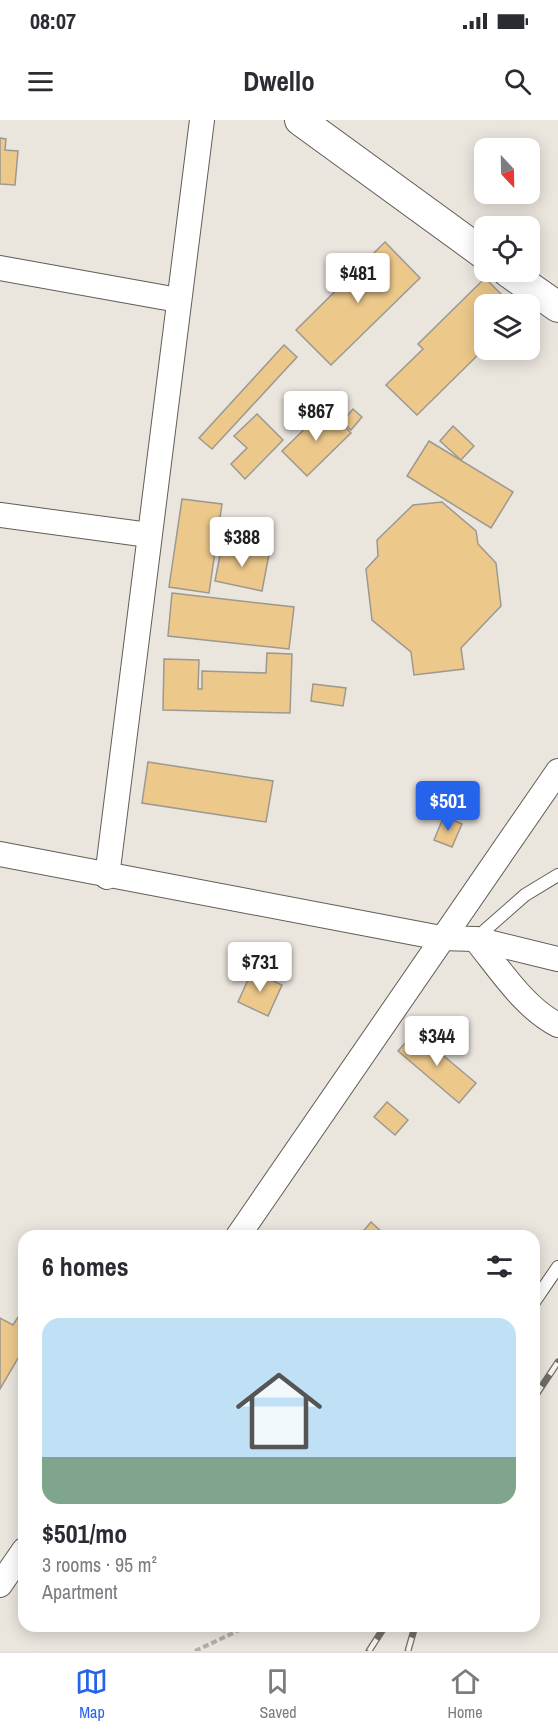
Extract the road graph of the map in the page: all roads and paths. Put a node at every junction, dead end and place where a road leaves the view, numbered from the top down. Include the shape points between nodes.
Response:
1 (202, 120) edge
2 (300, 120) edge
3 (474, 247) edge
4 (0, 268) edge
5 (522, 282) edge
6 (177, 300) junction
7 (558, 307) edge
8 (0, 515) edge
9 (149, 535) junction
10 (558, 771) edge
11 (0, 854) edge
12 (558, 874) edge
13 (107, 877) junction
14 (441, 938) junction
15 (475, 939) junction
16 (558, 959) edge
17 (558, 1025) edge
18 (242, 1230) edge
19 (558, 1267) edge
20 (540, 1293) edge
21 (18, 1559) edge
22 (0, 1585) edge
23 (235, 1632) edge
24 (195, 1651) edge

1 - 6 street
2 - 3 street
4 - 6 street
5 - 7 street
6 - 9 street
8 - 9 street
9 - 13 street
10 - 14 street
11 - 13 street
12 - 15 lane via 525,895
13 - 14 street
14 - 15 street
14 - 18 street
15 - 16 street
15 - 17 street via 521,995
19 - 20 lane
21 - 22 street
23 - 24 path

